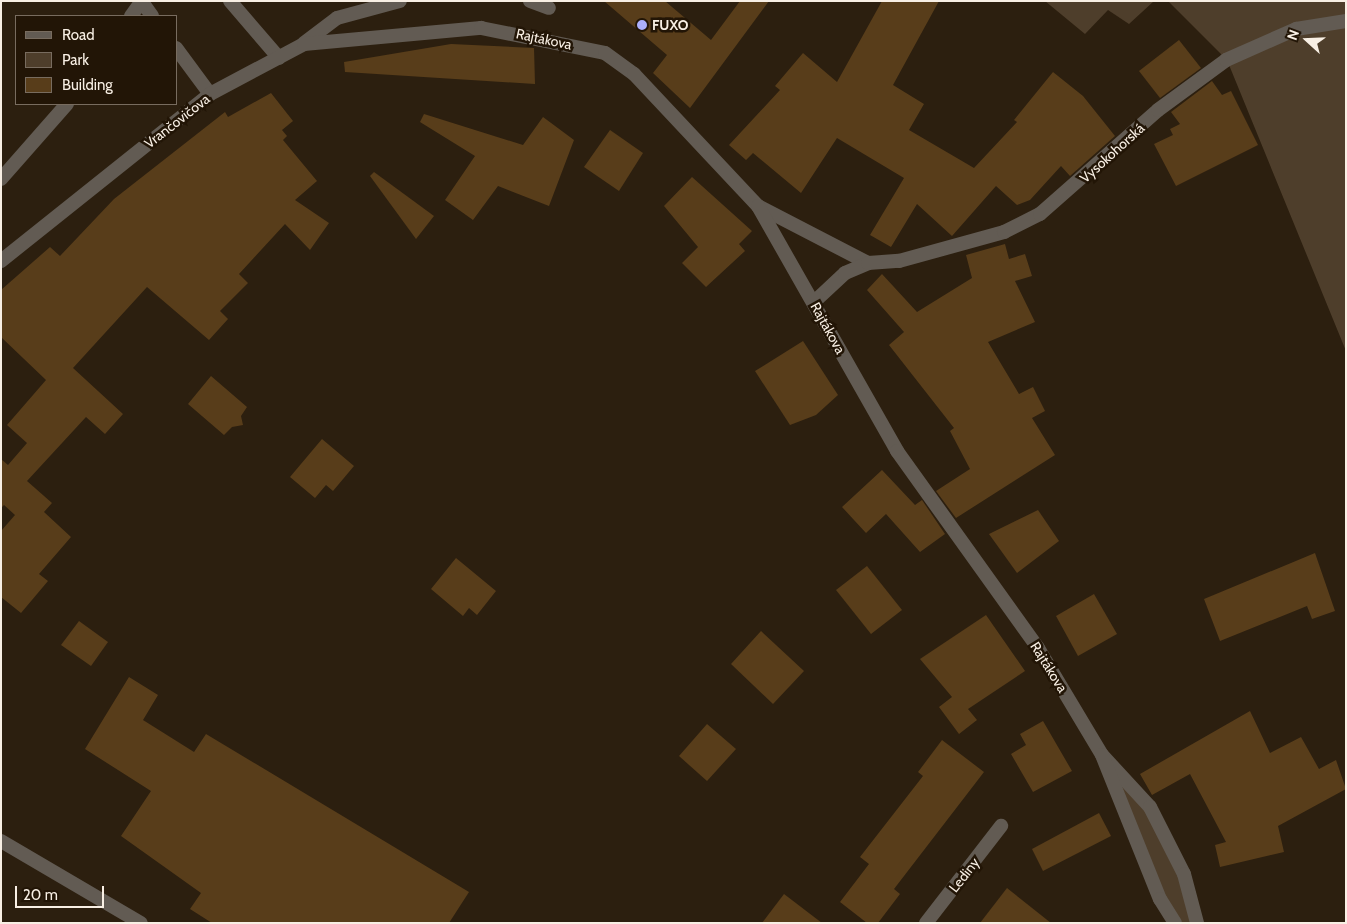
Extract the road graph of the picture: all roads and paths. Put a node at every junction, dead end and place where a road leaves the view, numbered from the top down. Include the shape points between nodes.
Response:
1 (230, 1) edge
2 (400, 1) edge
3 (530, 1) edge
4 (142, 2) edge
5 (549, 8) dead end
6 (132, 15) edge
7 (151, 15) edge
8 (1346, 21) edge
9 (304, 44) junction
10 (178, 51) edge
11 (279, 58) junction
12 (210, 94) junction
13 (66, 105) edge
14 (1, 179) edge
15 (758, 206) junction
16 (1, 261) edge
17 (868, 263) junction
18 (814, 302) junction
19 (1102, 756) junction
20 (1001, 826) dead end
21 (1, 841) edge
22 (141, 923) edge
23 (926, 923) edge
24 (1175, 923) edge
25 (1197, 923) edge

1 - 11 street
2 - 9 street via 337,18
3 - 5 street
4 - 6 street
4 - 7 street
8 - 17 street, Vysokohorská via 1296,29 1226,60 1172,98 1040,214 1004,232 899,261
9 - 11 street, Rajtákova
9 - 15 street, Rajtákova via 481,28 605,53 634,74
10 - 12 street
11 - 12 street, Vrančovičova
12 - 16 street, Vrančovičova
13 - 14 street
15 - 17 street
15 - 18 street, Rajtákova
17 - 18 street, Vysokohorská via 845,273
18 - 19 street, Rajtákova via 897,451 1038,648
19 - 24 street, Rajtákova via 1160,899
19 - 25 street via 1150,807 1184,874
20 - 23 street, Lediny
21 - 22 street

